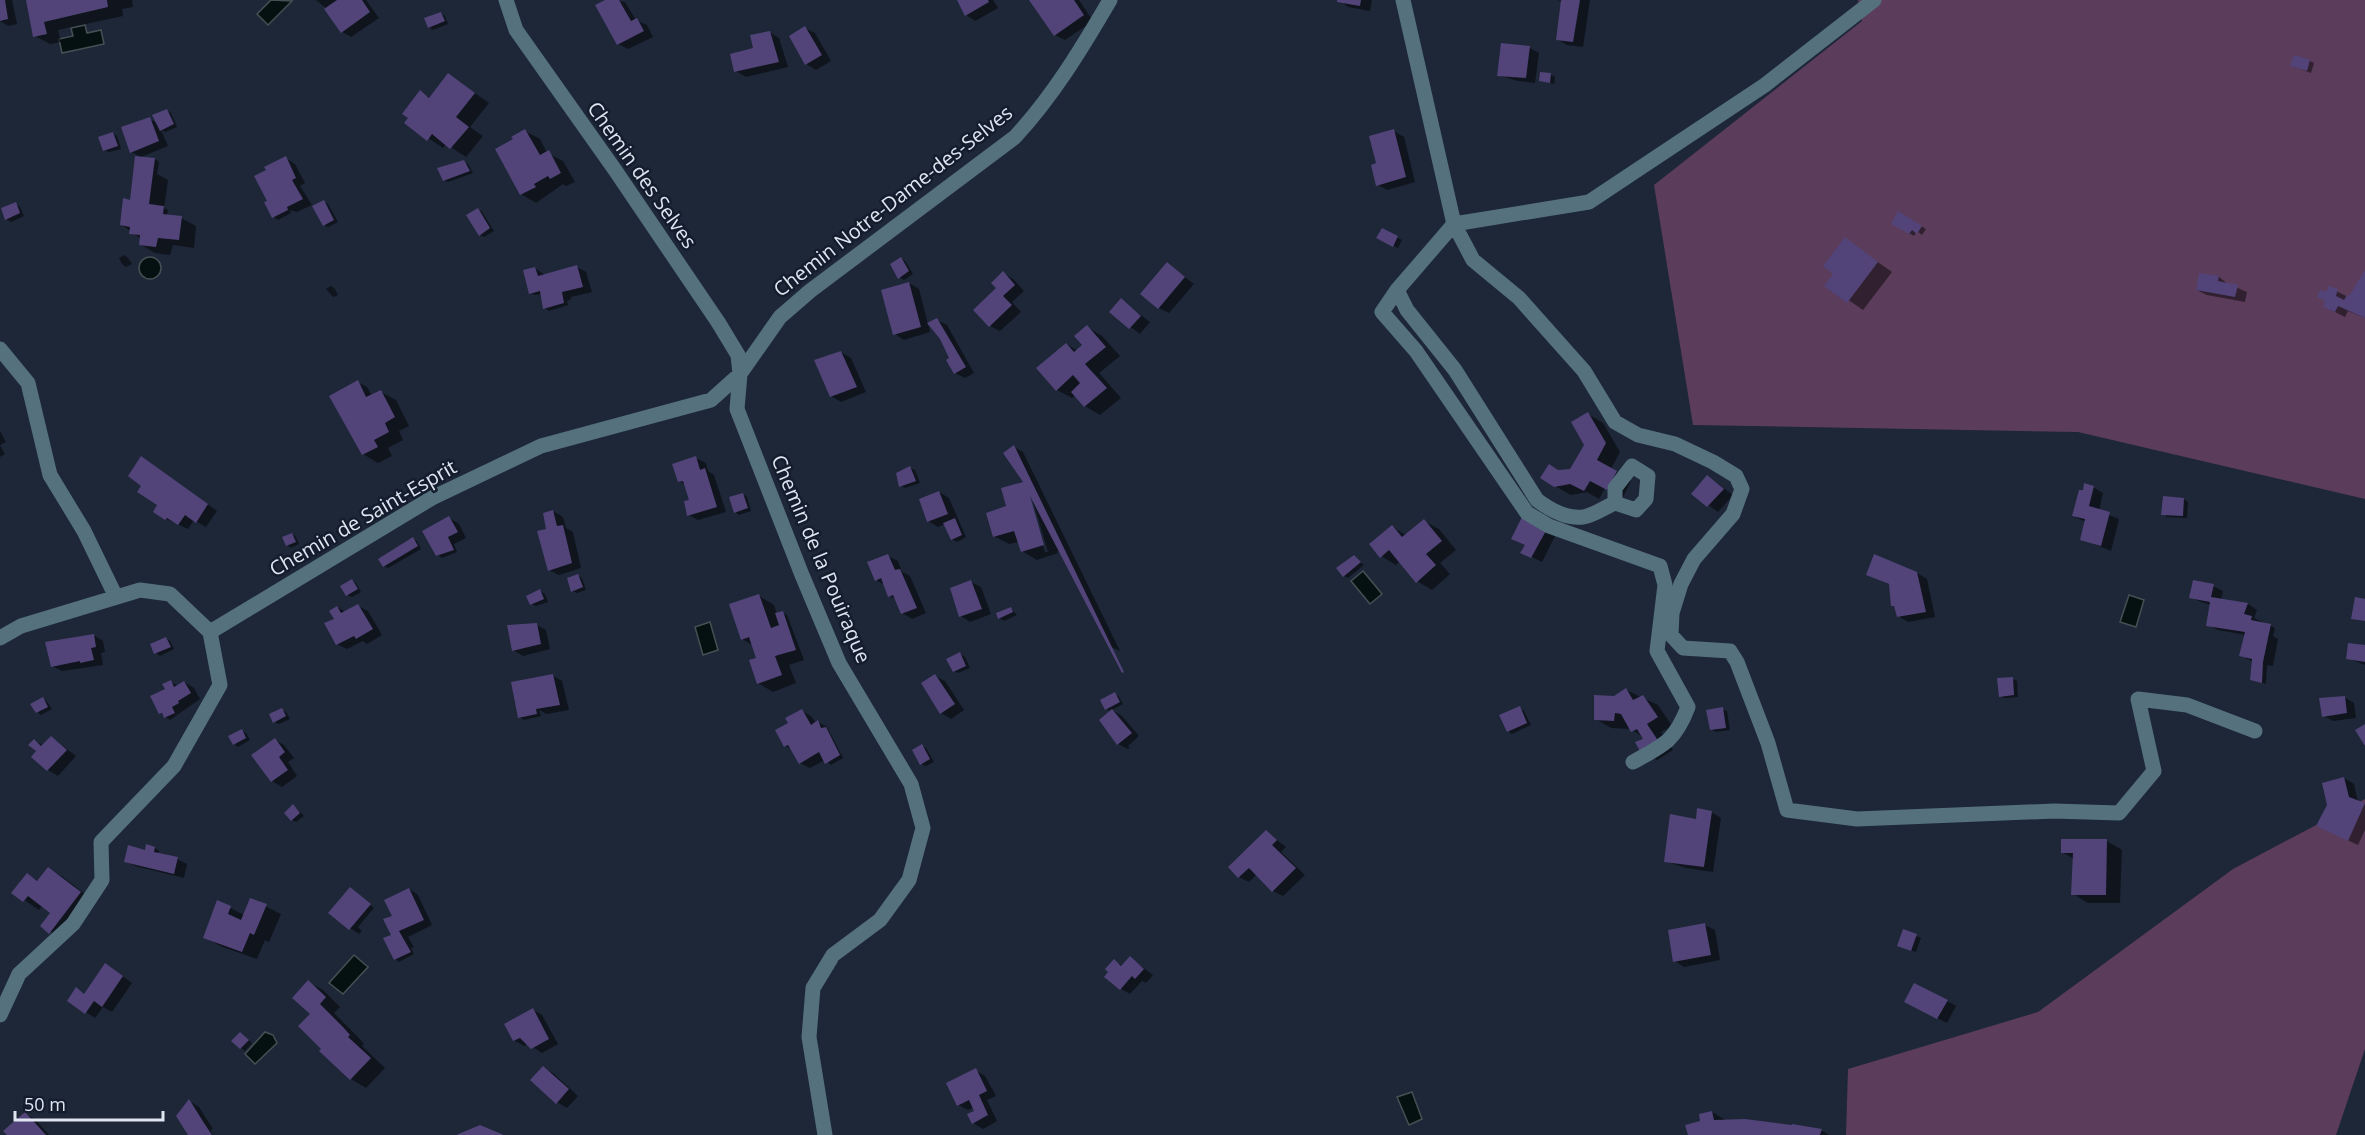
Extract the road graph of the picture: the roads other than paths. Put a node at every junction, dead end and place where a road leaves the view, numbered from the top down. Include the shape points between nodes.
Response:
1 (506, 0) edge
2 (1110, 0) edge
3 (1403, 0) edge
4 (1874, 0) edge
5 (1454, 224) junction
6 (1396, 290) junction
7 (0, 349) edge
8 (740, 374) junction
9 (1615, 503) dead end
10 (116, 597) junction
11 (210, 632) junction
12 (0, 638) edge
13 (2255, 731) dead end
14 (1633, 762) dead end
15 (0, 1015) edge
16 (825, 1135) edge

1 - 8 street, Chemin des Selves via 516,30 718,322 738,355
2 - 8 street, Chemin Notre-Dame-des-Selves via 1074,62 1015,137 810,291 780,317
3 - 5 street
4 - 5 street via 1764,85 1589,202
5 - 6 street
5 - 13 street via 1473,260 1519,298 1584,371 1615,422 1638,435 1675,444 1736,476 1742,489 1733,514 1694,559 1681,584 1672,613 1671,636 1683,648 1730,651 1768,743 1787,810 1857,819 2054,811 2119,813 2154,771 2138,699 2187,705
6 - 9 street via 1407,310 1455,370 1537,500 1567,515 1584,517
6 - 14 street via 1382,312 1423,360 1527,513 1549,526 1660,566 1665,585 1657,651 1688,706 1682,723 1666,744
7 - 10 street via 28,383 50,475 84,531
8 - 11 street, Chemin de Saint-Esprit via 711,400 541,446 432,498
8 - 16 street, Chemin de la Pouiraque via 737,410 802,575 839,663 911,784 923,828 909,880 880,920 833,955 813,988 809,1037
10 - 11 street via 140,590 170,594
10 - 12 street via 21,626
11 - 15 street via 220,685 174,766 101,842 102,880 73,924 19,974

